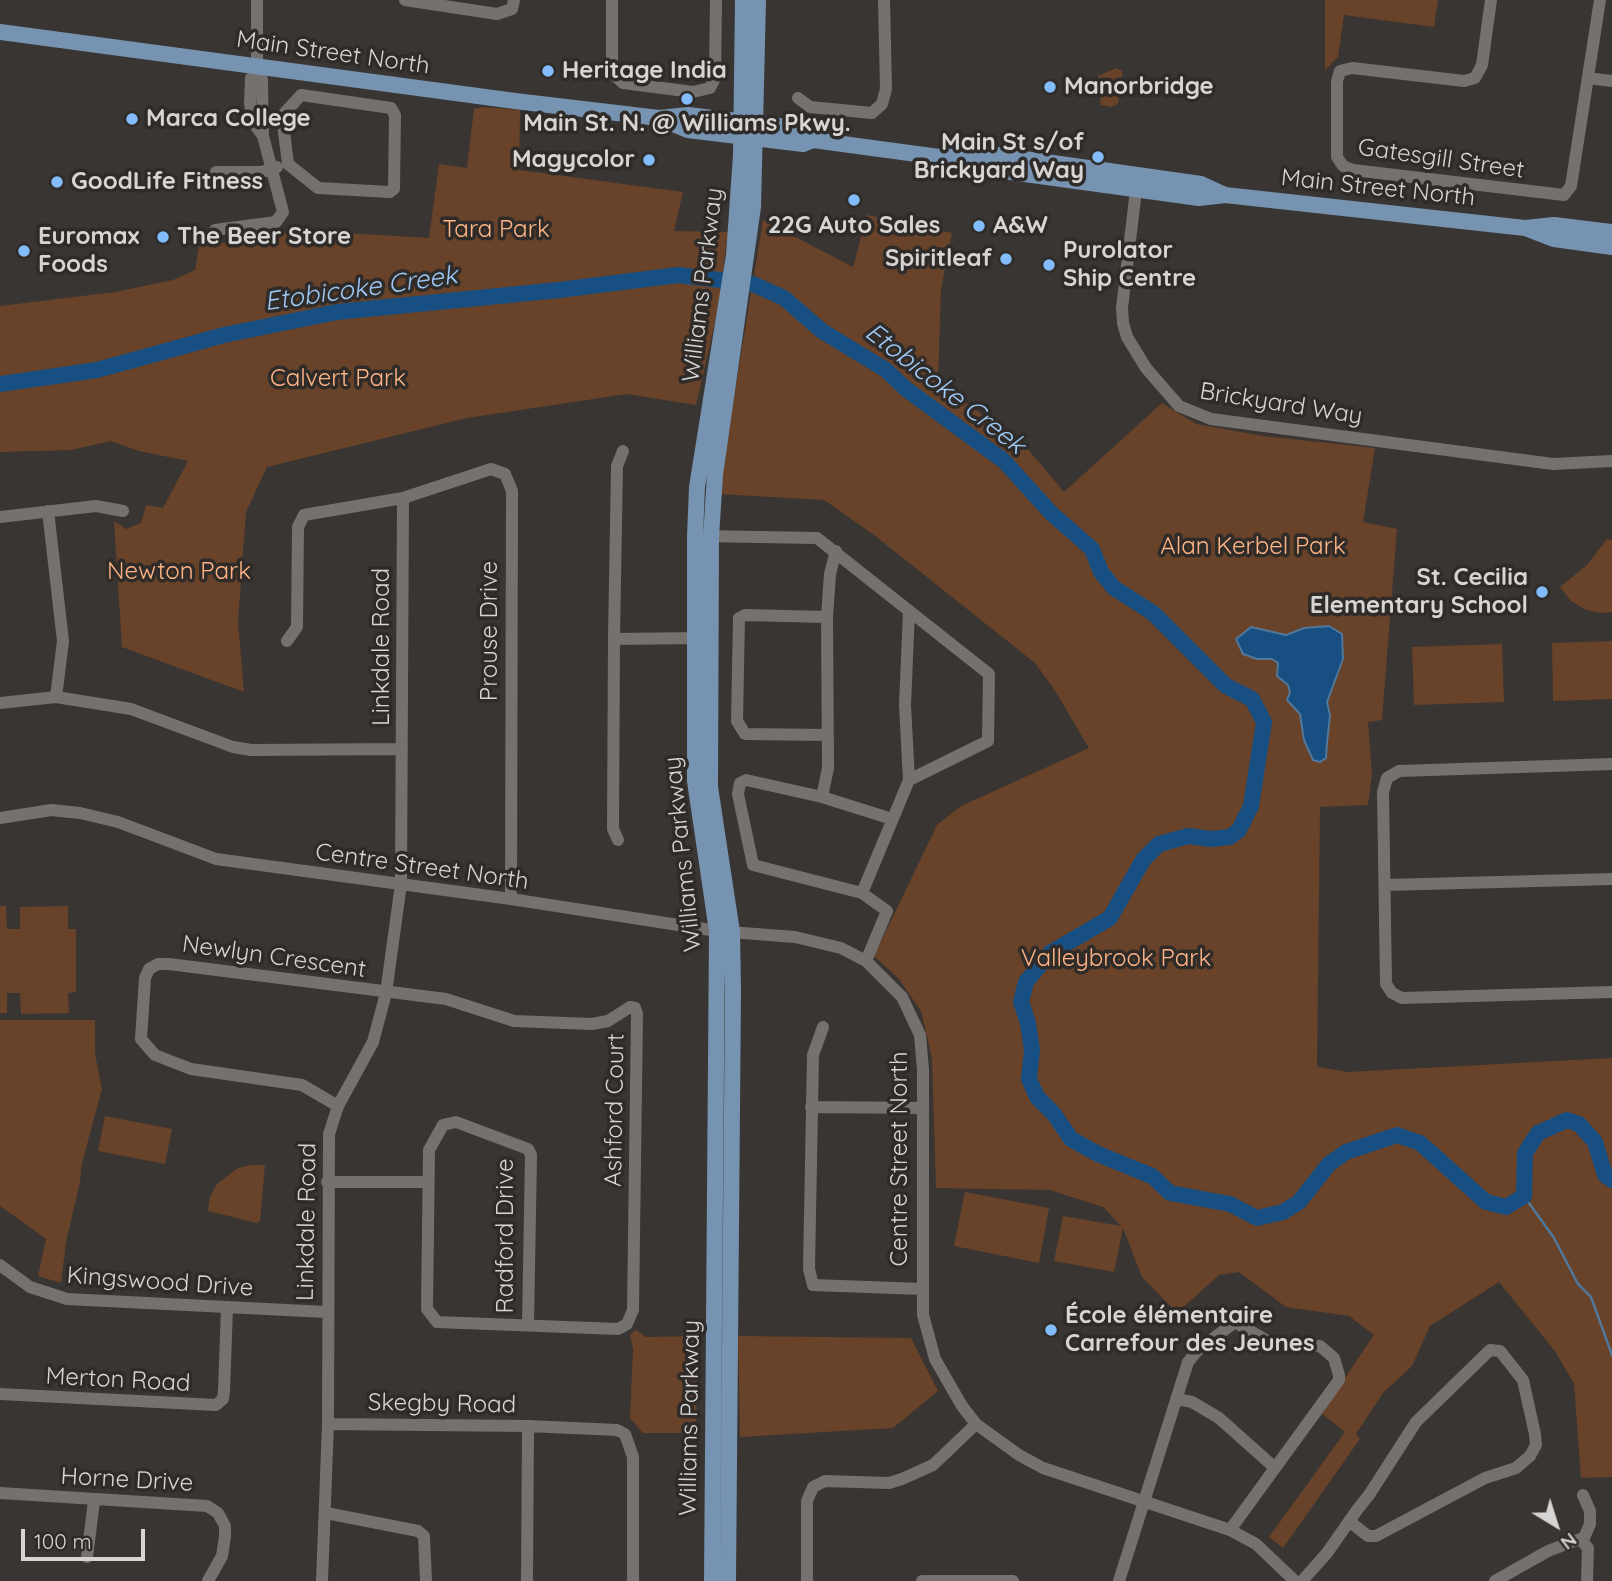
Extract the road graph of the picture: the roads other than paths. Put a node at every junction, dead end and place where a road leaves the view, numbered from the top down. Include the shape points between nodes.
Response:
1 (257, 0) edge
2 (405, 0) edge
3 (514, 0) edge
4 (612, 0) edge
5 (716, 0) edge
6 (743, 0) edge
7 (758, 0) edge
8 (884, 0) edge
9 (1491, 0) edge
10 (1600, 0) edge
11 (0, 32) edge
12 (257, 69) junction
13 (1588, 78) junction
14 (1612, 81) edge
15 (798, 98) dead end
16 (749, 130) junction
17 (939, 156) junction
18 (288, 164) junction
19 (271, 168) junction
20 (216, 173) dead end
21 (1136, 190) junction
22 (1225, 195) junction
23 (1525, 228) junction
24 (215, 230) dead end
25 (1612, 232) edge
26 (1612, 247) edge
27 (623, 451) dead end
28 (1612, 461) edge
29 (403, 498) junction
30 (48, 510) junction
31 (123, 511) dead end
32 (0, 517) edge
33 (703, 536) junction
34 (836, 551) junction
35 (909, 611) junction
36 (827, 617) junction
37 (702, 638) junction
38 (614, 639) junction
39 (287, 641) dead end
40 (56, 697) junction
41 (0, 703) edge
42 (826, 735) junction
43 (402, 749) junction
44 (1612, 764) edge
45 (909, 780) junction
46 (822, 797) junction
47 (0, 818) edge
48 (892, 819) junction
49 (618, 840) dead end
50 (1612, 879) edge
51 (401, 884) junction
52 (1385, 885) junction
53 (862, 893) junction
54 (511, 899) junction
55 (724, 931) junction
56 (866, 961) junction
57 (1612, 992) edge
58 (386, 993) junction
59 (822, 1027) dead end
60 (338, 1106) junction
61 (811, 1107) junction
62 (923, 1108) junction
63 (327, 1182) junction
64 (426, 1182) junction
65 (0, 1265) edge
66 (922, 1289) junction
67 (227, 1308) junction
68 (326, 1312) junction
69 (528, 1324) junction
70 (0, 1394) edge
71 (1177, 1399) junction
72 (328, 1424) junction
73 (976, 1424) junction
74 (528, 1426) junction
75 (1274, 1467) junction
76 (0, 1493) edge
77 (1583, 1495) dead end
78 (94, 1500) junction
79 (1144, 1502) junction
80 (326, 1513) junction
81 (1349, 1521) junction
82 (1230, 1530) junction
83 (1583, 1540) junction
84 (87, 1557) dead end
85 (208, 1581) edge
86 (322, 1581) edge
87 (426, 1581) edge
88 (527, 1581) edge
89 (633, 1581) edge
90 (712, 1581) edge
91 (729, 1581) edge
92 (807, 1581) edge
93 (922, 1581) edge
94 (1013, 1581) edge
95 (1119, 1581) edge
96 (1295, 1581) edge
97 (1302, 1581) edge
98 (1495, 1581) edge
99 (1587, 1581) edge

1 - 12 street
2 - 3 street via 497,14 512,9
4 - 5 street via 612,73 623,83 693,92 710,88 715,78
6 - 16 main road, Williams Parkway
7 - 16 main road, Williams Parkway
8 - 15 street via 886,89 882,104 872,113 810,107
9 - 13 street, Gatesgill Street via 1482,65 1475,78 1464,81 1352,68 1340,71 1337,157 1343,166 1564,195 1571,186
10 - 13 street, Gatesgill Street
11 - 12 main road, Main Street North
12 - 16 main road, Main Street North via 659,118 688,130
12 - 19 street via 251,78 250,103
13 - 14 street
16 - 17 main road, Main Street North via 804,130 813,140
16 - 33 main road, Williams Parkway via 740,258 715,475
17 - 21 main road, Main Street North via 959,164
17 - 22 main road, Main Street North via 961,150 1201,184
18 - 18 street via 318,188 390,192 394,189 396,115 387,106 301,95 282,116
18 - 19 street
19 - 20 street
19 - 24 street via 281,218
21 - 22 main road, Main Street North via 1199,198
21 - 28 street, Brickyard Way via 1123,323 1140,360 1179,406 1211,419 1539,462 1584,465
22 - 23 main road, Main Street North
23 - 25 main road, Main Street North via 1554,225
23 - 26 main road, Main Street North via 1554,239
27 - 38 street via 617,466
29 - 39 street via 304,515 298,527 297,627
29 - 43 street, Linkdale Road
29 - 54 street, Prouse Drive via 491,469 505,474 510,483
30 - 31 street via 96,506
30 - 32 street
30 - 40 street via 63,641
33 - 34 street via 817,538
33 - 37 main road, Williams Parkway
34 - 35 street
34 - 36 street
35 - 45 street via 905,705
35 - 45 street via 989,674 988,741
36 - 42 street
36 - 42 street via 739,618 737,721 744,734
37 - 38 street
37 - 55 main road, Williams Parkway via 695,781
38 - 49 street via 613,829
40 - 41 street
40 - 43 street via 131,709 233,747
42 - 46 street via 828,768
43 - 51 street, Linkdale Road
44 - 52 street via 1399,771 1387,778 1383,792
45 - 48 street
46 - 48 street
46 - 53 street via 746,780 740,783 738,794 753,865
47 - 51 street, Centre Street North via 51,810 80,813 118,822 216,859
48 - 53 street
50 - 52 street
51 - 54 street, Centre Street North
51 - 58 street, Linkdale Road
52 - 57 street via 1386,984 1402,998
53 - 56 street via 887,911
54 - 55 street, Centre Street North
55 - 56 street, Centre Street North via 819,942
55 - 90 main road, Williams Parkway
55 - 91 main road, Williams Parkway
56 - 62 street, Centre Street North via 902,997 916,1022
58 - 60 street, Linkdale Road via 373,1042
58 - 60 street, Newlyn Crescent via 169,964 149,969 145,978 141,1039 155,1055 191,1069 302,1086
58 - 69 street, Ashford Court via 446,999 514,1021 592,1024 608,1021 630,1007 637,1014 632,1317 618,1329
59 - 61 street via 813,1055
60 - 63 street, Linkdale Road via 329,1134
61 - 62 street
61 - 66 street via 809,1269 813,1285
62 - 66 street, Centre Street North
63 - 64 street
63 - 68 street, Linkdale Road
64 - 69 street, Radford Drive via 427,1310 432,1317 448,1325
64 - 69 street, Radford Drive via 429,1150 447,1122 528,1149
65 - 67 street, Kingswood Drive via 30,1287 67,1299
66 - 73 street, Centre Street North via 923,1315 935,1359
67 - 68 street, Kingswood Drive
67 - 70 street, Merton Road via 223,1399 216,1405
68 - 72 street, Linkdale Road
71 - 75 street via 1219,1418
71 - 75 street via 1188,1362 1231,1322 1269,1342 1310,1344 1328,1352 1337,1365 1339,1380
71 - 79 street
72 - 74 street, Skegby Road
72 - 80 street, Linkdale Road
73 - 79 street, Centre Street North via 1043,1468
73 - 92 street via 933,1465 902,1479 889,1483 825,1481 813,1487 807,1501
74 - 88 street, Skegby Road
74 - 89 street via 625,1434 633,1457
75 - 82 street
76 - 78 street, Horne Drive
77 - 83 street via 1591,1511
78 - 84 street
78 - 85 street, Horne Drive via 207,1506 218,1513 225,1526 222,1556
79 - 82 street, Centre Street North
79 - 95 street
80 - 86 street, Linkdale Road
80 - 87 street via 418,1531 424,1536
81 - 81 street via 1368,1536 1376,1536 1485,1478 1516,1468 1530,1456 1535,1434 1523,1380 1500,1351 1490,1350 1416,1422
81 - 97 street
82 - 96 street, Centre Street North via 1256,1544
83 - 98 street via 1572,1539
83 - 99 street via 1588,1548
93 - 94 street

